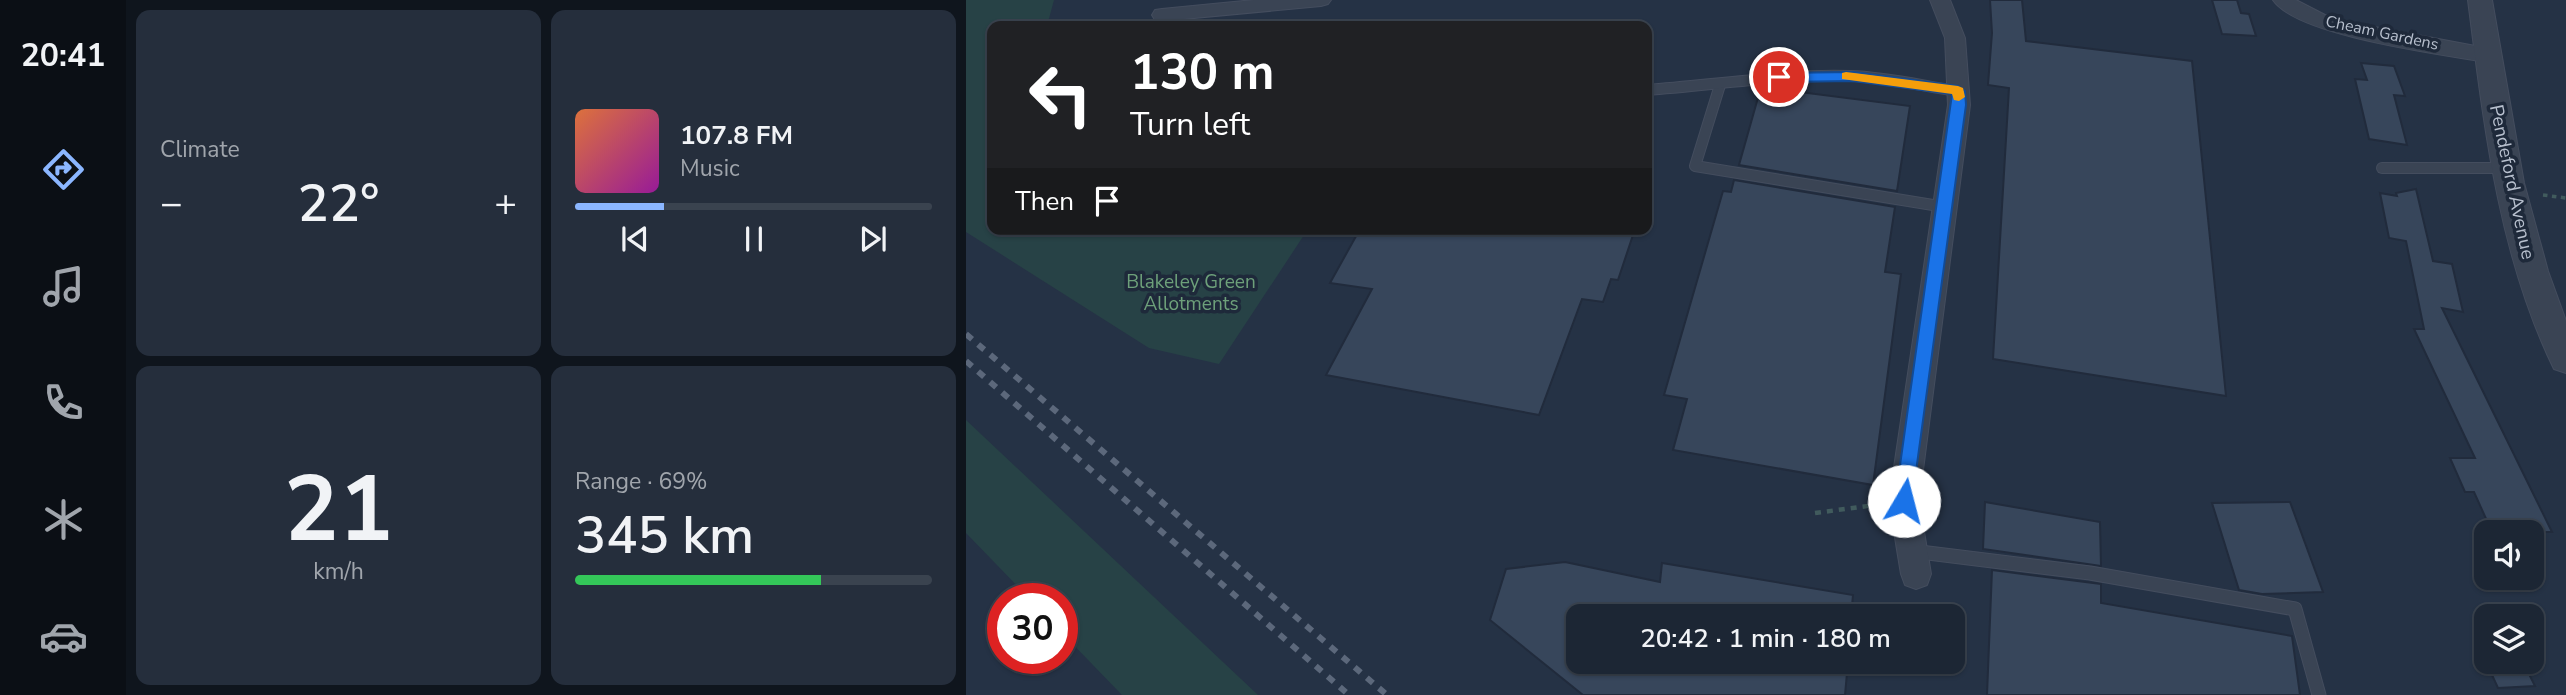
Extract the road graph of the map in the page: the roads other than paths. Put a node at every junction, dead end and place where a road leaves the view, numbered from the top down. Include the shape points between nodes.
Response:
1 (1321, 0) edge
2 (1940, 0) edge
3 (2283, 0) edge
4 (2480, 0) edge
5 (1212, 5) edge
6 (1162, 15) dead end
7 (2486, 55) junction
8 (1720, 85) junction
9 (1652, 90) edge
10 (1958, 91) junction
11 (2382, 168) dead end
12 (2505, 169) junction
13 (1945, 207) junction
14 (2566, 359) edge
15 (1914, 562) joint
16 (2319, 695) edge

1 - 5 street
2 - 10 street via 1955,38
3 - 7 street, Cheam Gardens via 2323,22
4 - 7 street, Pendeford Avenue
5 - 6 street
7 - 12 street, Pendeford Avenue
8 - 9 lane
8 - 10 lane via 1754,78 1853,76
8 - 13 lane via 1695,166
10 - 13 street
11 - 12 lane
12 - 14 street, Pendeford Avenue via 2521,239
13 - 15 street via 1904,501
15 - 16 lane via 2090,573 2295,608

